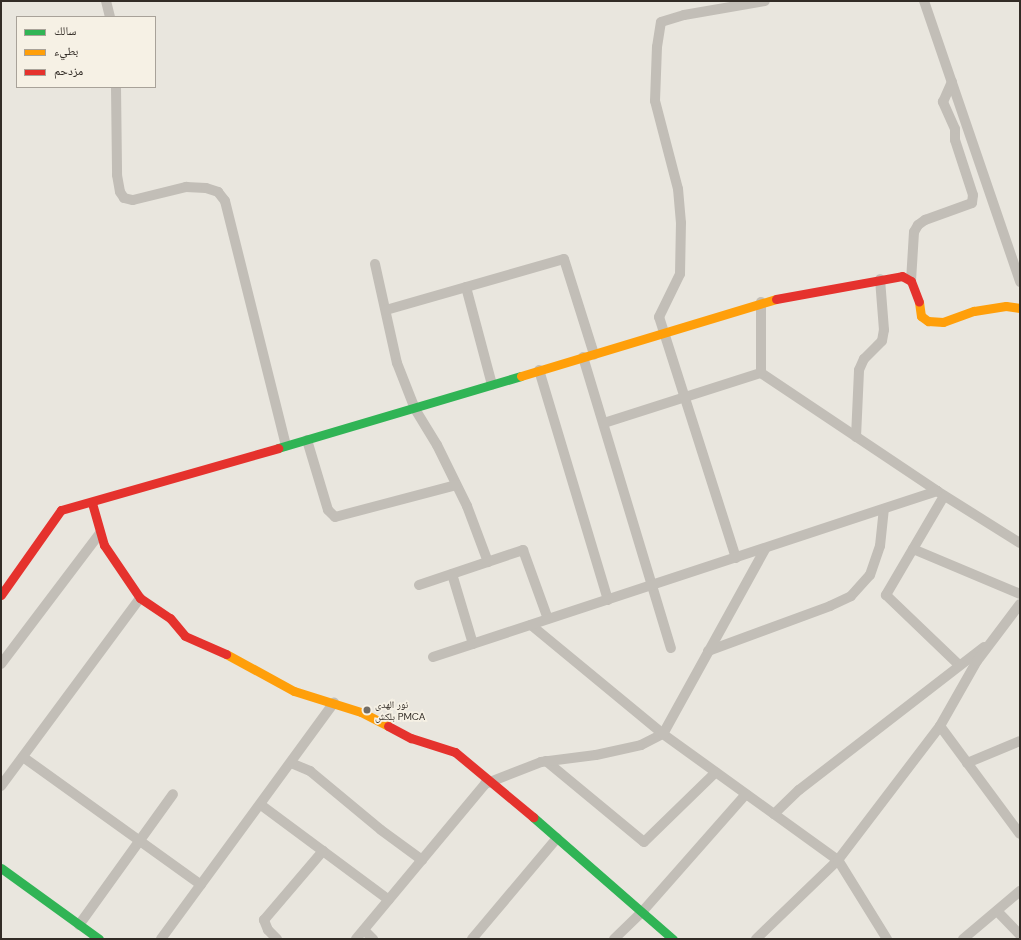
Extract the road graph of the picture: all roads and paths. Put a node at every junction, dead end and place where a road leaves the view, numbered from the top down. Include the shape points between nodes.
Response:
1 (106, 1) edge
2 (765, 1) edge
3 (924, 1) edge
4 (110, 16) edge
5 (952, 82) junction
6 (116, 88) edge
7 (375, 264) dead end
8 (880, 279) junction
9 (911, 281) junction
10 (1020, 282) edge
11 (466, 287) junction
12 (761, 302) junction
13 (1020, 308) edge
14 (386, 310) junction
15 (663, 332) junction
16 (594, 354) junction
17 (583, 357) junction
18 (540, 370) junction
19 (761, 373) junction
20 (492, 385) junction
21 (684, 398) junction
22 (415, 409) junction
23 (604, 423) junction
24 (856, 437) junction
25 (307, 440) junction
26 (286, 446) junction
27 (456, 484) junction
28 (940, 493) junction
29 (92, 503) junction
30 (884, 509) junction
31 (100, 533) junction
32 (1020, 543) edge
33 (765, 549) junction
34 (913, 549) junction
35 (736, 558) junction
36 (488, 562) junction
37 (452, 574) junction
38 (419, 585) dead end
39 (652, 585) junction
40 (1020, 594) edge
41 (1, 595) edge
42 (140, 598) junction
43 (608, 600) junction
44 (1020, 604) edge
45 (548, 619) junction
46 (531, 625) junction
47 (993, 640) junction
48 (473, 644) junction
49 (671, 648) dead end
50 (708, 651) junction
51 (433, 657) dead end
52 (1, 664) edge
53 (959, 665) junction
54 (334, 704) junction
55 (940, 726) junction
56 (663, 734) junction
57 (1020, 741) edge
58 (23, 757) junction
59 (546, 761) junction
60 (291, 763) junction
61 (967, 763) junction
62 (716, 772) junction
63 (492, 781) junction
64 (1, 786) edge
65 (174, 794) dead end
66 (746, 794) junction
67 (261, 805) junction
68 (774, 814) junction
69 (1020, 834) edge
70 (557, 838) junction
71 (138, 840) junction
72 (323, 851) junction
73 (422, 860) junction
74 (838, 860) junction
75 (1, 868) edge
76 (201, 885) junction
77 (1020, 891) edge
78 (389, 900) junction
79 (997, 911) junction
80 (642, 912) junction
81 (79, 925) junction
82 (364, 930) junction
83 (1020, 935) edge
84 (99, 939) edge
85 (161, 939) edge
86 (277, 939) edge
87 (356, 939) edge
88 (373, 939) edge
89 (472, 939) edge
90 (614, 939) edge
91 (673, 939) edge
92 (756, 939) edge
93 (887, 939) edge
94 (963, 939) edge

1 - 4 street
2 - 15 street via 684,15 660,22 656,101 678,189 681,223 680,274 659,316
3 - 5 street
5 - 9 street via 943,102 952,118 955,140 973,195 972,202 918,225 914,232
5 - 10 street
6 - 26 street via 116,175 124,198 133,200 186,187 206,188 218,192 225,201
7 - 14 street
8 - 9 street via 902,276
8 - 12 street
8 - 24 street via 884,330 882,341 864,359 860,370
9 - 13 street via 918,294 921,316 928,321 943,322 974,311 1006,306
11 - 14 street
11 - 16 street via 564,259
11 - 20 street
12 - 15 street
12 - 19 street
14 - 22 street via 397,363
15 - 16 street
15 - 21 street
16 - 17 street
17 - 18 street
17 - 23 street
18 - 20 street
18 - 43 street
19 - 21 street
19 - 24 street
20 - 22 street
21 - 23 street
21 - 35 street
22 - 25 street
22 - 27 street
23 - 39 street
24 - 28 street
25 - 26 street
25 - 27 street via 328,510 335,517
26 - 29 street
27 - 36 street
28 - 30 street
28 - 32 street
28 - 34 street
29 - 31 street
29 - 41 street via 61,510
30 - 33 street
30 - 50 street via 880,546 870,575 851,596
31 - 42 street via 104,545
31 - 52 street
33 - 35 street
33 - 50 street
34 - 40 street
34 - 53 street via 886,595
35 - 39 street
36 - 37 street
36 - 45 street via 524,550
37 - 38 street
37 - 48 street
39 - 43 street
39 - 49 street
42 - 54 street via 170,618 185,636 242,661 294,691
42 - 58 street
43 - 45 street
44 - 47 street
45 - 46 street
46 - 48 street
46 - 56 street
47 - 53 street
47 - 55 street via 977,661
48 - 51 street
50 - 56 street
53 - 68 street via 799,790
54 - 60 street
54 - 63 street via 361,712 411,738 455,752
55 - 61 street
55 - 74 street
56 - 59 street via 641,745 596,755
56 - 62 street
57 - 61 street
58 - 64 street
58 - 71 street
59 - 62 street via 644,842
59 - 63 street
60 - 67 street
60 - 73 street via 310,771 381,830
61 - 69 street
62 - 66 street
63 - 70 street
63 - 73 street via 485,784
65 - 71 street
66 - 68 street
66 - 80 street
67 - 72 street
67 - 76 street
68 - 74 street
70 - 80 street
70 - 89 street
71 - 76 street
71 - 81 street
72 - 78 street
72 - 86 street via 264,920 268,930
73 - 78 street
74 - 92 street
74 - 93 street
75 - 81 street
76 - 85 street
77 - 79 street
78 - 82 street
79 - 83 street
79 - 94 street
80 - 90 street
80 - 91 street
81 - 84 street
82 - 87 street
82 - 88 street

